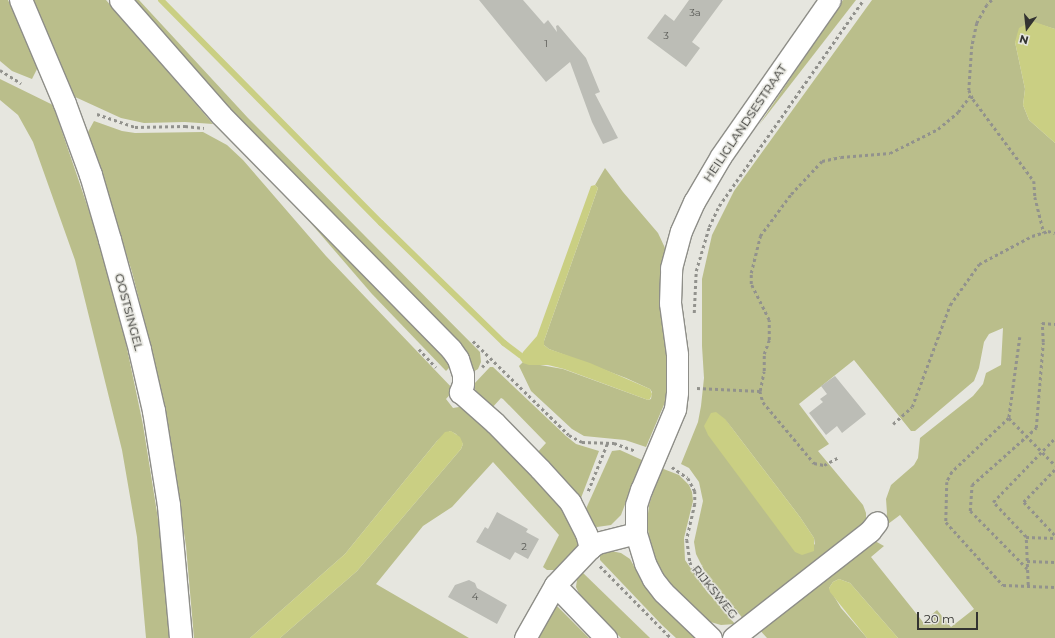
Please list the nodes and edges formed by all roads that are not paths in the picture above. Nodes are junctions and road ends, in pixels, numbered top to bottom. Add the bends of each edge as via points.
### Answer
1 (21, 0) edge
2 (120, 0) edge
3 (830, 0) edge
4 (877, 522) dead end
5 (636, 534) junction
6 (590, 548) junction
7 (555, 586) junction
8 (739, 634) edge
9 (181, 638) edge
10 (525, 638) edge
11 (606, 638) edge
12 (711, 638) edge

1 - 9 main road, OOSTSINGEL via 65,104 91,175 140,350 154,410 169,506
2 - 6 street via 222,115 451,349 463,374 460,392 470,399 570,502 578,514
3 - 5 street, HEILIGLANDSESTRAAT via 721,156 694,202 681,231 669,285 677,360 677,392 674,409 636,505
4 - 8 street, RIJKSWEG via 870,531
5 - 6 street via 597,543
5 - 12 street via 653,579
6 - 7 street
7 - 10 street
7 - 11 street

